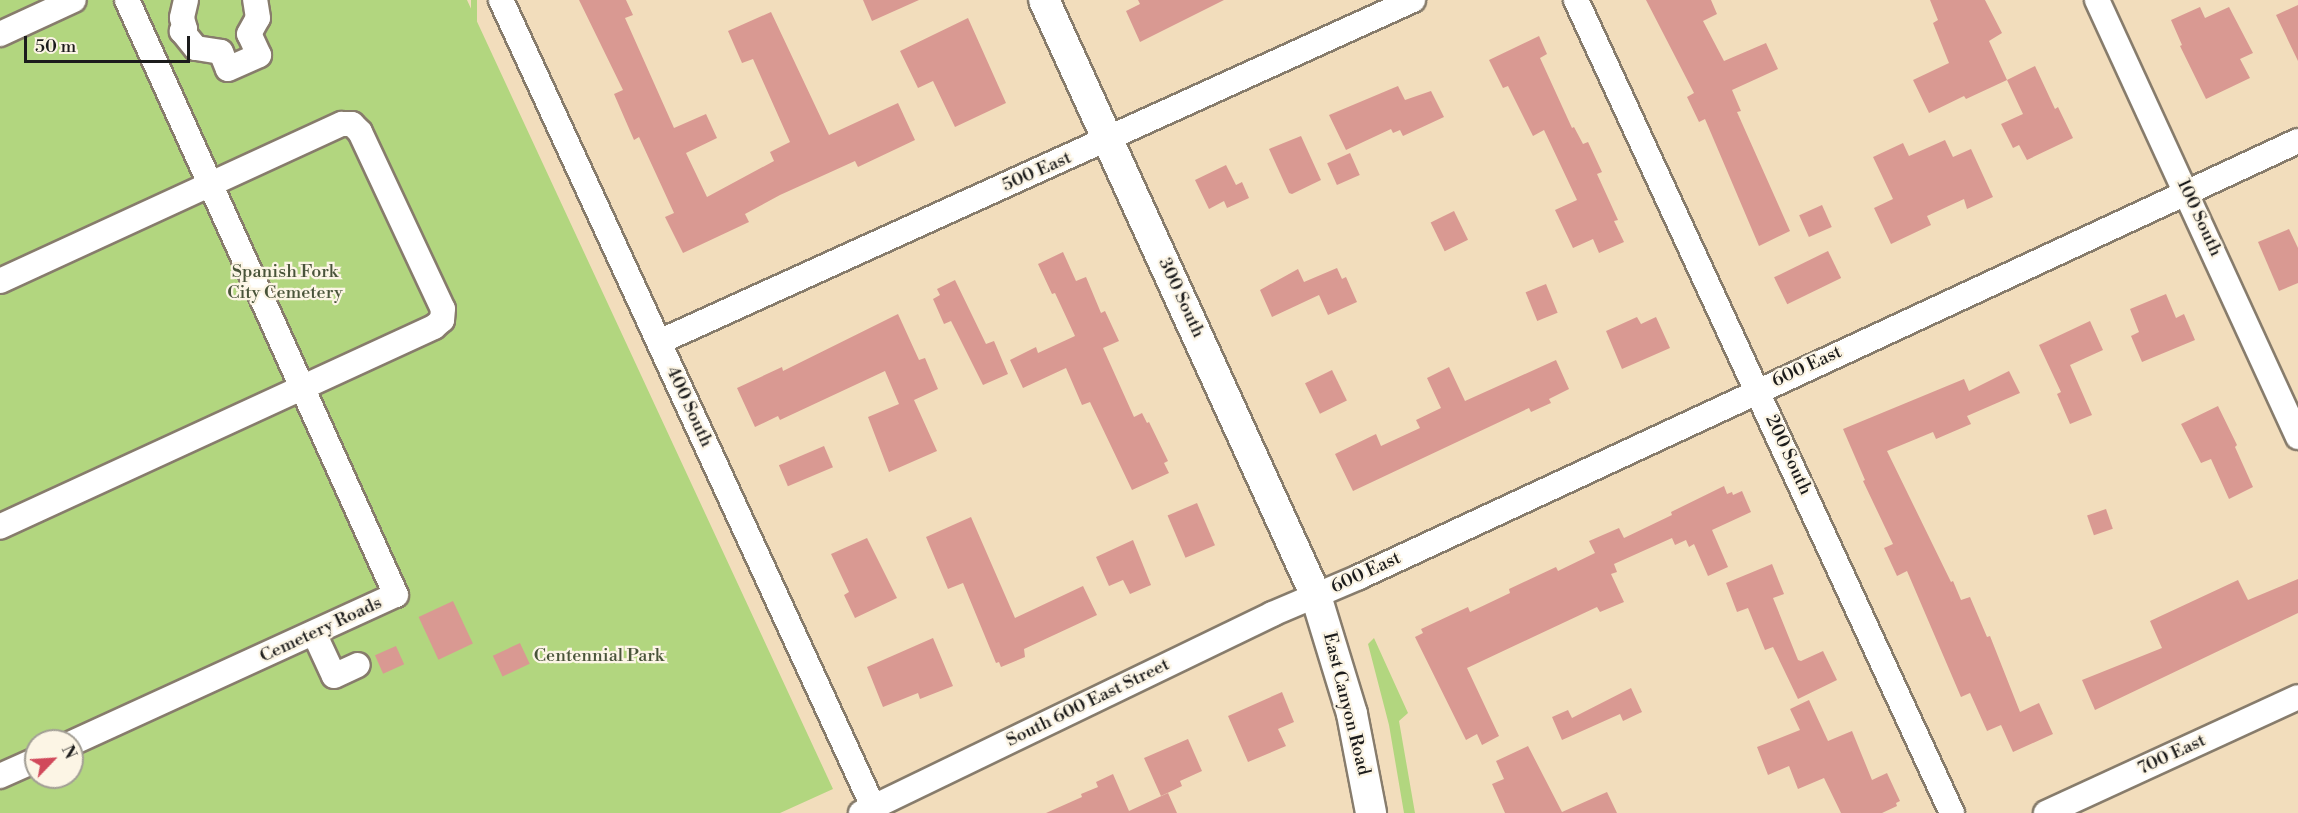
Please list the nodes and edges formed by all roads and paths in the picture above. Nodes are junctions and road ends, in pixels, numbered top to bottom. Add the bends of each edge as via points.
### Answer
1 (74, 0) edge
2 (127, 0) edge
3 (186, 0) edge
4 (255, 0) edge
5 (501, 0) edge
6 (1044, 0) edge
7 (1413, 0) edge
8 (1576, 0) edge
9 (2097, 0) edge
10 (0, 34) edge
11 (1108, 140) junction
12 (2298, 141) edge
13 (211, 185) junction
14 (2187, 192) junction
15 (0, 281) edge
16 (659, 342) junction
17 (303, 389) junction
18 (1758, 390) junction
19 (2298, 437) edge
20 (0, 526) edge
21 (1316, 596) junction
22 (314, 633) junction
23 (358, 665) dead end
24 (2298, 697) edge
25 (84, 738) edge
26 (24, 765) edge
27 (0, 776) edge
28 (871, 811) edge
29 (1371, 813) edge
30 (1952, 813) edge
31 (2046, 813) edge

1 - 10 street
2 - 13 street, Cemetery Roads
3 - 4 street via 182,31 196,48 221,52 228,69 259,55 249,34 258,18
5 - 16 street, 400 South
6 - 11 main road, 300 South
7 - 11 street, 500 East
8 - 18 street, 200 South
9 - 14 street, 100 South
11 - 16 street, 500 East
11 - 21 main road, 300 South
12 - 14 street, 600 East
13 - 15 street
13 - 17 street, Cemetery Roads
13 - 17 street via 342,124 352,124 360,132 443,309 442,320 434,327
14 - 18 street, 600 East
14 - 19 street, 100 South
16 - 28 street, 400 South
17 - 20 street
17 - 22 street, Cemetery Roads via 396,595
18 - 21 street, 600 East
18 - 30 street, 200 South
21 - 28 street, South 600 East Street
21 - 29 main road, East Canyon Road via 1352,714
22 - 23 street via 334,676
22 - 25 street, Cemetery Roads
24 - 31 street, 700 East
26 - 27 street

